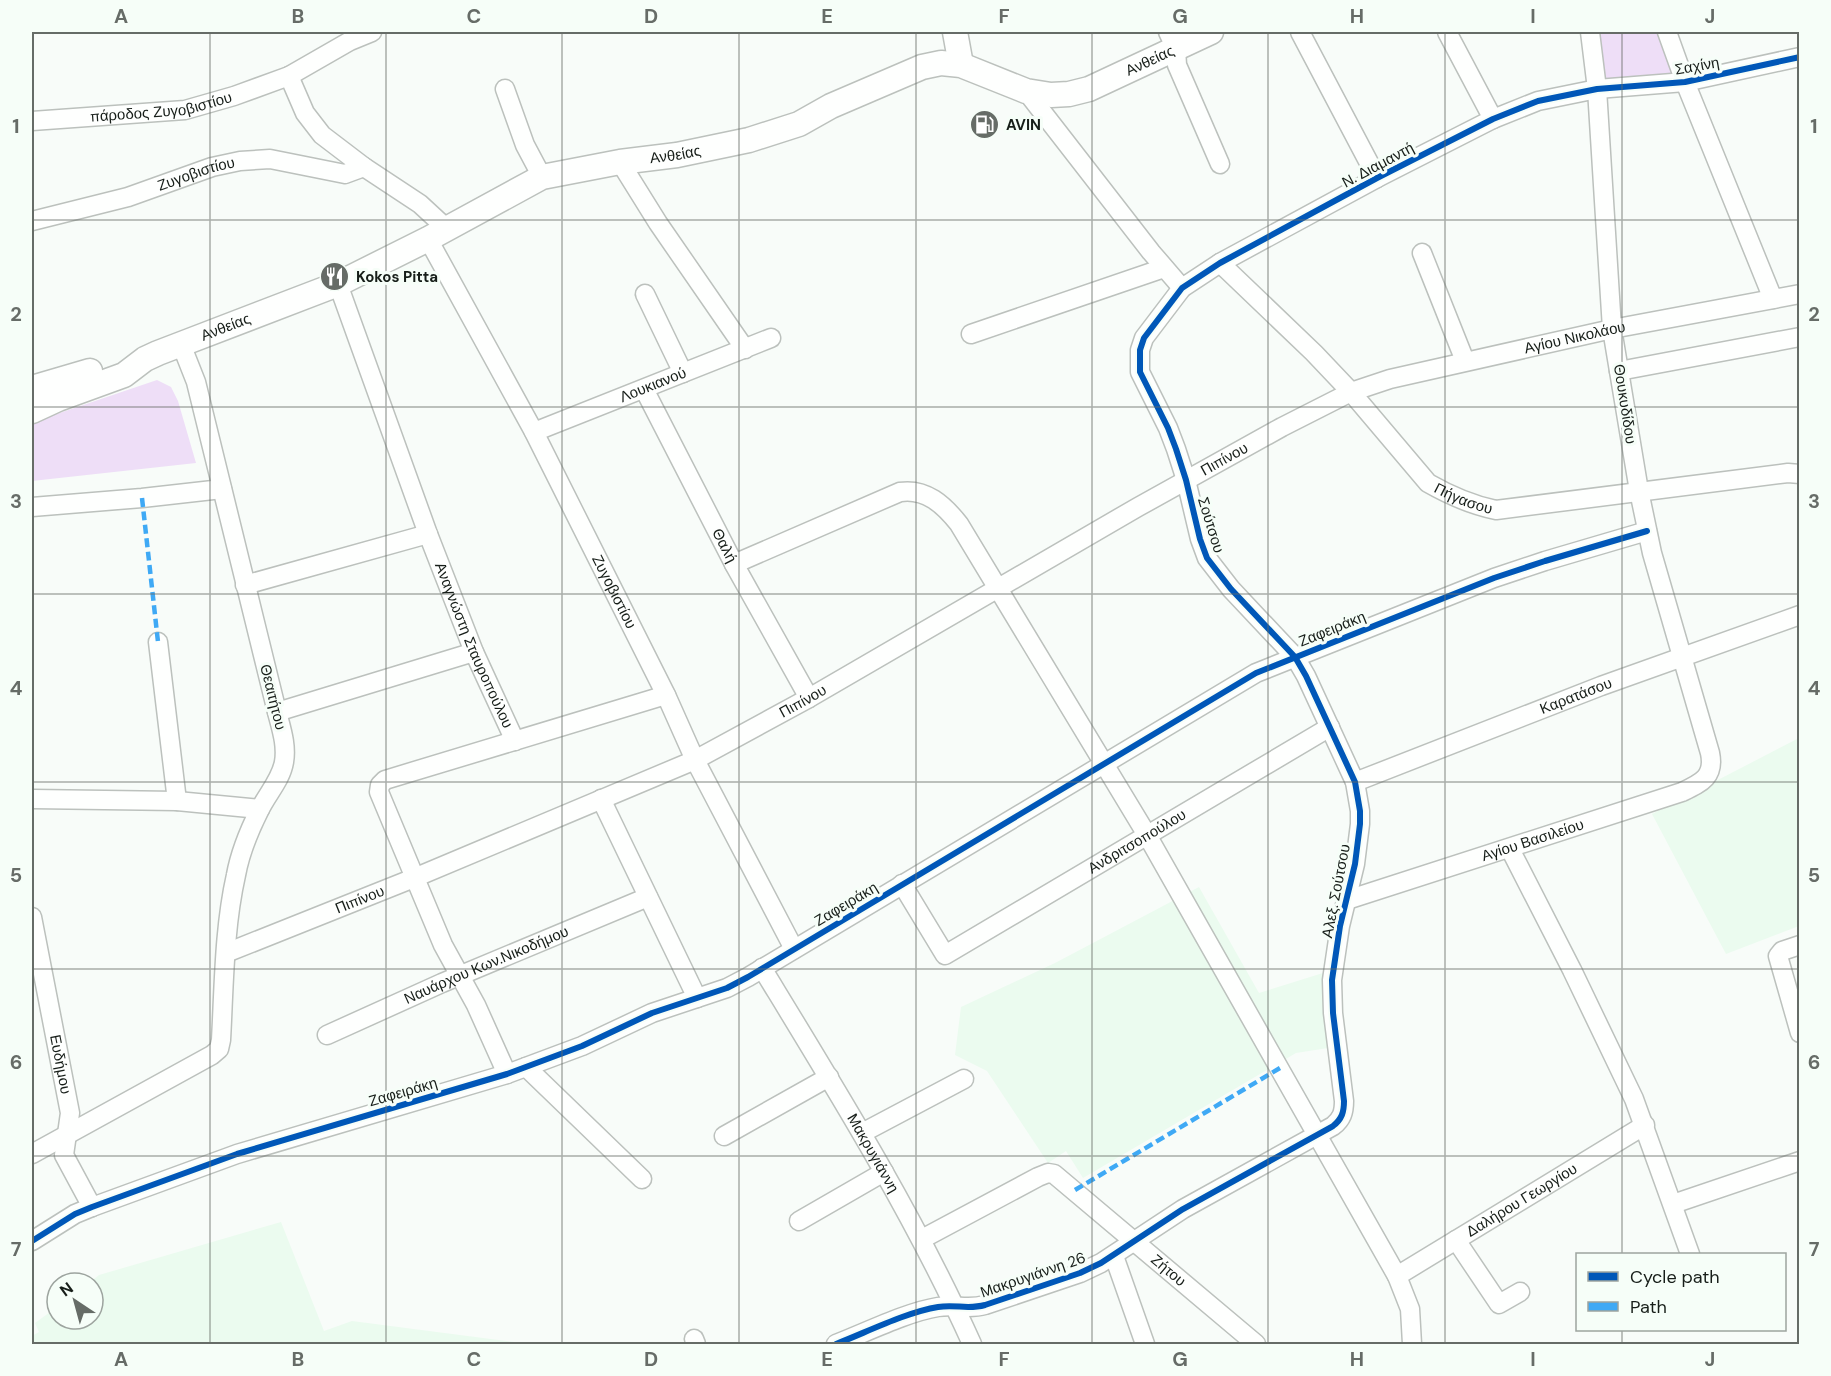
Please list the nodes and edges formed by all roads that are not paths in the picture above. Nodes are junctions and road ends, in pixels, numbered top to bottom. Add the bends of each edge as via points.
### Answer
1 (372, 32) edge
2 (955, 32) edge
3 (1211, 32) edge
4 (1300, 32) edge
5 (1447, 32) edge
6 (1590, 32) edge
7 (1667, 32) edge
8 (1172, 40) edge
9 (1800, 57) edge
10 (961, 65) junction
11 (289, 76) junction
12 (1685, 82) junction
13 (505, 89) dead end
14 (1597, 89) junction
15 (1026, 91) junction
16 (1492, 119) junction
17 (32, 121) edge
18 (620, 162) junction
19 (1220, 164) dead end
20 (364, 167) junction
21 (542, 177) junction
22 (1377, 178) junction
23 (32, 221) edge
24 (437, 233) junction
25 (1422, 253) dead end
26 (1220, 263) junction
27 (1164, 268) junction
28 (338, 284) junction
29 (1182, 288) junction
30 (645, 294) dead end
31 (1800, 294) edge
32 (1773, 299) junction
33 (1612, 329) junction
34 (971, 334) dead end
35 (1800, 337) edge
36 (771, 338) dead end
37 (181, 344) junction
38 (745, 349) junction
39 (145, 359) junction
40 (1465, 362) junction
41 (1619, 370) junction
42 (683, 373) junction
43 (32, 388) edge
44 (644, 389) junction
45 (1351, 392) junction
46 (32, 411) edge
47 (534, 432) junction
48 (1800, 474) edge
49 (1186, 480) junction
50 (222, 489) junction
51 (1639, 491) junction
52 (32, 507) edge
53 (1647, 531) junction
54 (428, 534) junction
55 (734, 564) junction
56 (245, 585) junction
57 (997, 588) junction
58 (1800, 615) edge
59 (158, 642) dead end
60 (474, 652) junction
61 (1295, 657) junction
62 (1682, 657) junction
63 (666, 695) junction
64 (808, 698) junction
65 (277, 712) junction
66 (1330, 727) junction
67 (515, 741) junction
68 (695, 760) junction
69 (1105, 763) junction
70 (1712, 768) joint
71 (1355, 782) junction
72 (32, 799) edge
73 (601, 799) junction
74 (177, 801) junction
75 (260, 809) junction
76 (1147, 835) junction
77 (1510, 849) junction
78 (414, 878) junction
79 (902, 884) junction
80 (648, 897) junction
81 (1347, 900) junction
82 (33, 928) edge
83 (1800, 945) edge
84 (794, 949) junction
85 (226, 953) junction
86 (762, 968) junction
87 (459, 976) junction
88 (697, 999) junction
89 (1800, 1033) edge
90 (327, 1035) dead end
91 (526, 1067) junction
92 (507, 1074) junction
93 (829, 1077) junction
94 (964, 1079) dead end
95 (1644, 1125) junction
96 (861, 1133) junction
97 (1317, 1134) junction
98 (68, 1136) junction
99 (724, 1136) dead end
100 (32, 1154) edge
101 (1800, 1161) edge
102 (884, 1172) junction
103 (642, 1179) dead end
104 (1673, 1204) junction
105 (92, 1207) junction
106 (799, 1221) dead end
107 (922, 1239) junction
108 (1456, 1240) junction
109 (32, 1241) edge
110 (1135, 1241) junction
111 (1690, 1253) edge
112 (1114, 1256) junction
113 (1397, 1276) junction
114 (1520, 1292) dead end
115 (953, 1305) junction
116 (836, 1344) edge
117 (972, 1344) edge
118 (1145, 1344) edge
119 (1256, 1344) edge
120 (1412, 1344) edge

1 - 11 street, πάροδος Ζυγοβιστίου
2 - 10 main road
3 - 8 main road, Ανθείας
4 - 22 street
5 - 16 street
6 - 14 street, Θουκυδίδου
7 - 12 street
8 - 15 main road, Ανθείας via 1089,89 1051,95
8 - 19 street via 1177,65
9 - 12 street, Σαχίνη
10 - 15 main road, Ανθείας
10 - 18 main road, Ανθείας via 922,66 799,124 749,140
11 - 17 street, πάροδος Ζυγοβιστίου via 185,110
11 - 20 street, Ζυγοβιστίου via 312,124
12 - 14 street, Σαχίνη
12 - 32 street
13 - 21 street via 525,145
14 - 16 street, Ν. Διαμαντή via 1538,101
14 - 33 street, Θουκυδίδου
15 - 27 street
16 - 22 street, Ν. Διαμαντή
18 - 21 main road, Ανθείας
18 - 38 street
20 - 23 street, Ζυγοβιστίου via 345,174 270,159 240,161 128,197
20 - 24 street, Ζυγοβιστίου via 420,204
21 - 24 main road, Ανθείας
22 - 26 street, Ν. Διαμαντή
24 - 28 main road, Ανθείας
24 - 47 street, Ζυγοβιστίου
25 - 40 street
26 - 29 street, Ν. Διαμαντή
26 - 45 street, Πήγασου
27 - 29 street
27 - 34 street
28 - 37 main road, Ανθείας
28 - 54 street, Αναγνώστη Σταυροπούλου
29 - 49 street, Σούτσου via 1147,333 1139,364
30 - 42 street
31 - 32 street, Αγίου Νικολάου
32 - 33 street, Αγίου Νικολάου
33 - 40 street, Αγίου Νικολάου
33 - 41 street, Θουκυδίδου
35 - 41 street
36 - 38 street, Λουκιανού
37 - 39 main road, Ανθείας
37 - 50 street, Θεαιτήτου via 196,382
38 - 42 street, Λουκιανού
39 - 43 main road, Ανθείας via 122,361
39 - 46 main road, Ανθείας via 124,375
40 - 45 street, Αγίου Νικολάου
41 - 51 street, Θουκυδίδου
42 - 44 street, Λουκιανού
44 - 47 street, Λουκιανού
44 - 55 street, Θαλή
45 - 49 street, Πιπίνου
45 - 51 street, Πήγασου via 1428,483 1481,507 1496,510
47 - 63 street, Ζυγοβιστίου
48 - 51 street, Πήγασου
49 - 57 street, Πιπίνου
49 - 61 street, Σούτσου via 1207,558
50 - 52 street
50 - 56 street, Θεαιτήτου
51 - 53 street, Θουκυδίδου
53 - 61 street, Ζαφειράκη via 1494,578
53 - 62 street, Θουκυδίδου
54 - 56 street
54 - 60 street, Αναγνώστη Σταυροπούλου
55 - 57 street via 891,495 915,491 929,496 950,513
55 - 64 street, Θαλή
56 - 65 street, Θεαιτήτου
57 - 64 street, Πιπίνου
57 - 69 street
58 - 62 street, Καρατάσου
59 - 74 street
60 - 65 street
60 - 67 street, Αναγνώστη Σταυροπούλου
61 - 66 street, Σούτσου
61 - 69 street, Ζαφειράκη via 1256,673
62 - 70 street, Θουκυδίδου
62 - 71 street, Καρατάσου
63 - 67 street
63 - 68 street, Ζυγοβιστίου
64 - 68 street, Πιπίνου
65 - 75 street, Θεαιτήτου via 284,764
66 - 71 street, Σούτσου
66 - 76 street, Ανδριτσοπούλου
67 - 78 street, Αναγνώστη Σταυροπούλου via 385,780 380,785 379,792
68 - 73 street, Πιπίνου
68 - 84 street, Ζυγοβιστίου
69 - 76 street
69 - 79 street, Ζαφειράκη
70 - 77 street, Αγίου Βασιλείου via 1702,781 1682,792
71 - 81 street, Αλεξ. Σούτσου via 1360,824
72 - 74 street
73 - 78 street, Πιπίνου
73 - 80 street
74 - 75 street
75 - 85 street, Θεαιτήτου via 236,875
76 - 79 street, Ανδριτσοπούλου via 945,955
76 - 97 street
77 - 81 street, Αγίου Βασιλείου
77 - 95 street
78 - 85 street, Πιπίνου
78 - 87 street, Αναγνώστη Σταυροπούλου
79 - 84 street, Ζαφειράκη
80 - 87 street, Ναυάρχου Κων.Νικοδήμου
80 - 88 street
81 - 97 street, Αλεξ. Σούτσου via 1335,956 1332,998 1344,1108 1338,1122
82 - 98 street, Ευδήμου via 70,1113
83 - 89 street via 1778,956
84 - 86 street, Ζαφειράκη
85 - 98 street, Θεαιτήτου via 219,1049
86 - 88 street, Ζαφειράκη
86 - 93 street, Μακρυγιάννη
87 - 90 street, Ναυάρχου Κων.Νικοδήμου
87 - 92 street, Αναγνώστη Σταυροπούλου
88 - 91 street, Ζαφειράκη via 652,1013
91 - 92 street, Ζαφειράκη
91 - 103 street
92 - 105 street, Ζαφειράκη via 237,1154
93 - 96 street, Μακρυγιάννη
93 - 99 street
94 - 96 street
95 - 104 street
95 - 108 street, Δαλήρου Γεωργίου
96 - 102 street, Μακρυγιάννη
97 - 110 street, Μακρυγιάννη 26 via 1183,1209
97 - 113 street
98 - 100 street
98 - 105 street, Ευδήμου via 64,1155
101 - 104 street
102 - 106 street
102 - 107 street, Μακρυγιάννη
104 - 111 street
105 - 109 street, Ζαφειράκη
107 - 110 street, Ζήτου via 1048,1173
107 - 115 street, Μακρυγιάννη
108 - 113 street, Δαλήρου Γεωργίου
108 - 114 street via 1499,1304
110 - 112 street, Μακρυγιάννη 26
110 - 119 street, Ζήτου
112 - 115 street, Μακρυγιάννη 26 via 1080,1273 972,1309
112 - 118 street
113 - 120 street via 1410,1309
115 - 116 street, Μακρυγιάννη 26 via 916,1313
115 - 117 street, Μακρυγιάννη

